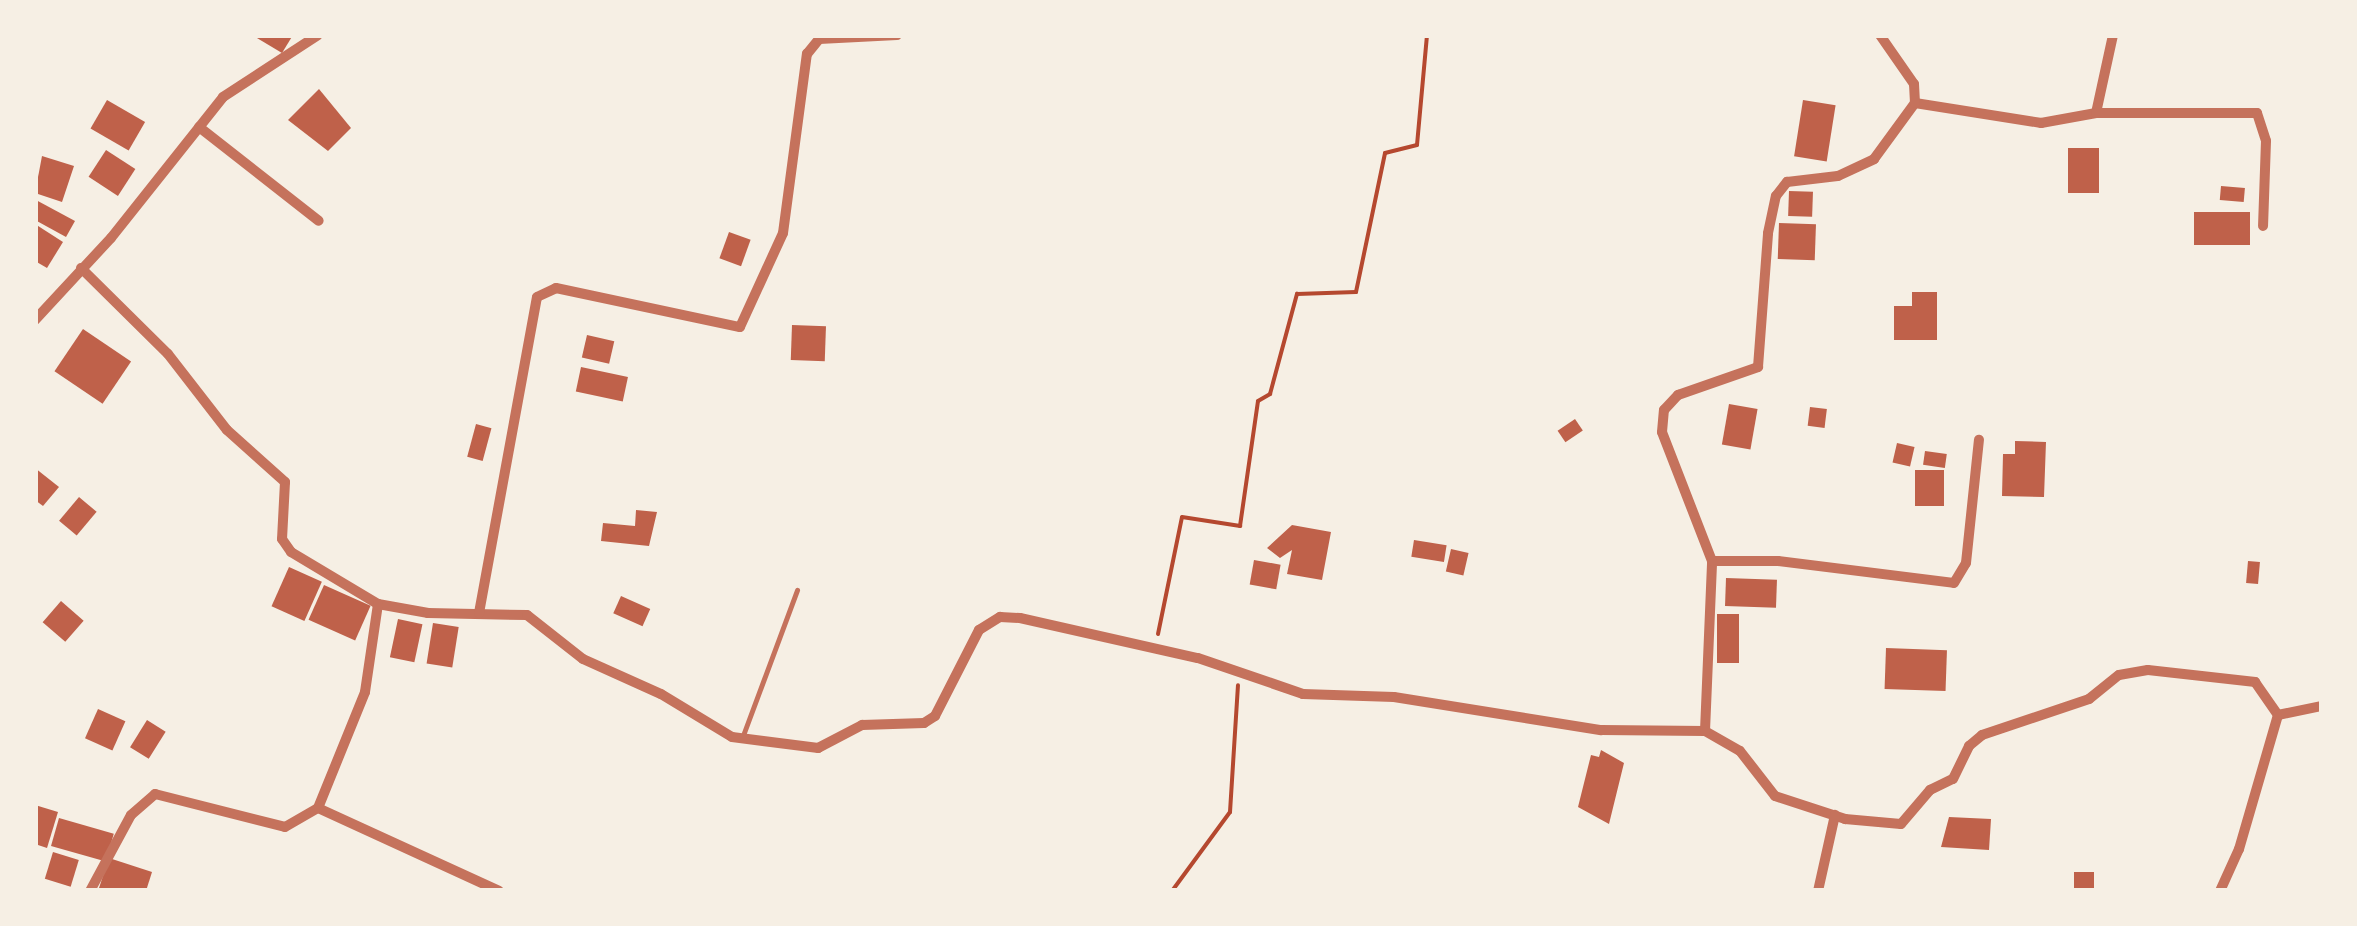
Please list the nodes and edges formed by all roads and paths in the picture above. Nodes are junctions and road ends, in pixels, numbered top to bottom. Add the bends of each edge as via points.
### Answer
1 (318, 35) edge
2 (897, 35) edge
3 (1428, 35) edge
4 (1880, 35) edge
5 (2113, 35) edge
6 (1915, 104) junction
7 (2096, 113) junction
8 (200, 127) junction
9 (320, 221) dead end
10 (2263, 226) dead end
11 (81, 268) junction
12 (35, 320) edge
13 (1979, 440) dead end
14 (1712, 561) junction
15 (797, 590) dead end
16 (378, 604) junction
17 (478, 612) junction
18 (1156, 648) junction
19 (1236, 677) junction
20 (2319, 711) edge
21 (2278, 715) junction
22 (1706, 731) junction
23 (742, 739) junction
24 (318, 808) junction
25 (1834, 815) junction
26 (90, 891) edge
27 (499, 891) edge
28 (1172, 891) edge
29 (1818, 891) edge
30 (2220, 891) edge

1 - 8 street via 237,86
2 - 17 street via 819,39 807,54 783,233 740,327 556,288 537,297
3 - 18 path via 1416,145 1385,153 1356,292 1297,294 1278,345 1270,394 1258,401 1240,526 1182,517
4 - 6 street via 1914,84
5 - 7 street
6 - 7 street via 2041,123
6 - 14 street via 1874,159 1838,176 1787,182 1776,196 1768,233 1758,367 1678,395 1664,410 1662,432
7 - 10 street via 2257,112 2266,142
8 - 9 street
8 - 11 street
11 - 12 street
11 - 16 street via 168,354 227,430 285,482 285,548
13 - 14 street via 1966,563 1954,583 1778,561
14 - 22 street
15 - 23 lane
16 - 17 street
16 - 24 street via 365,692
17 - 23 street via 527,614 583,659
18 - 19 street via 1216,664
18 - 23 street via 1000,617 979,630 935,716 924,723 862,725 818,748
19 - 22 street via 1303,694 1394,697 1564,726
19 - 28 path via 1230,812
20 - 21 street
21 - 25 street via 2255,682 2125,672 2089,699 1982,735 1953,779 1930,790 1908,822
21 - 30 street
22 - 25 street via 1740,751 1775,796
24 - 26 street via 285,827 155,794 131,815
24 - 27 street
25 - 29 street

